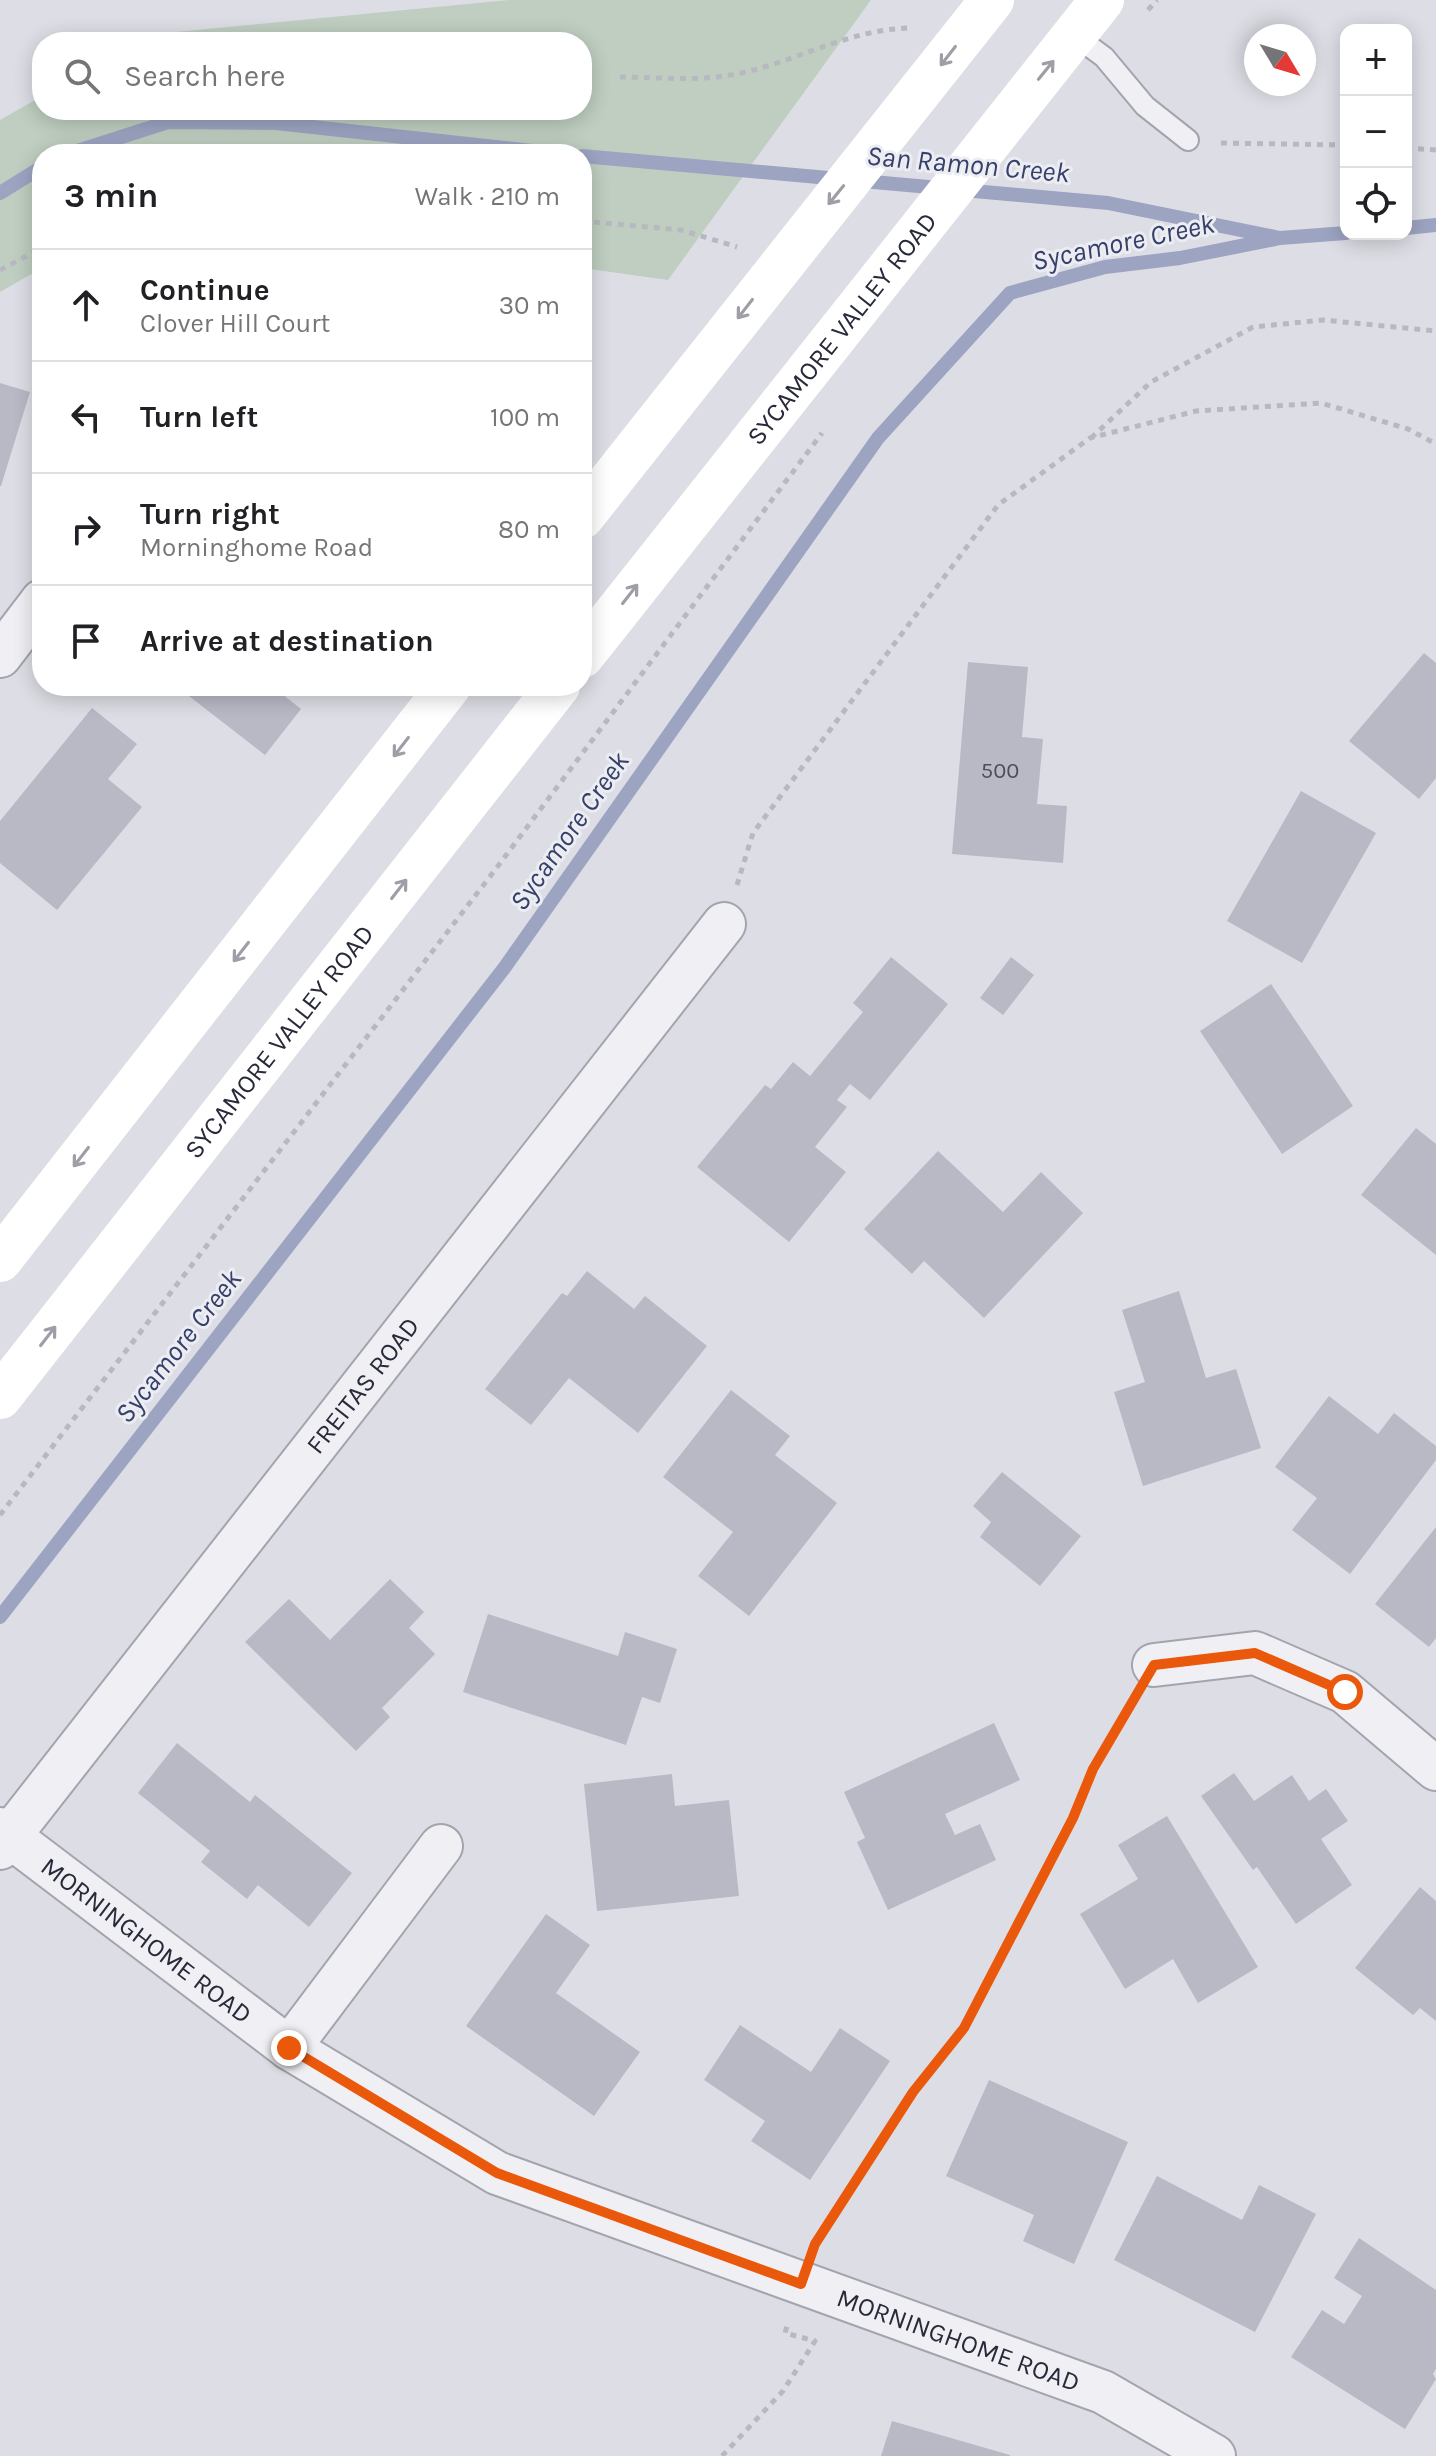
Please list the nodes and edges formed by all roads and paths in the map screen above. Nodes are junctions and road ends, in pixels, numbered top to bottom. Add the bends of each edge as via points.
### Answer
1 (1102, 0) edge
2 (981, 14) edge
3 (1074, 35) junction
4 (620, 77) dead end
5 (1188, 140) joint
6 (1340, 145) edge
7 (1412, 148) edge
8 (1436, 150) edge
9 (592, 222) edge
10 (32, 253) edge
11 (786, 257) junction
12 (0, 270) edge
13 (1436, 331) edge
14 (824, 429) dead end
15 (1090, 438) junction
16 (1436, 444) edge
17 (592, 504) edge
18 (32, 614) edge
19 (592, 643) edge
20 (0, 656) edge
21 (441, 696) edge
22 (550, 696) edge
23 (724, 924) joint
24 (0, 1260) edge
25 (0, 1397) edge
26 (0, 1515) edge
27 (1154, 1665) joint
28 (1436, 1769) edge
29 (3, 1838) edge
30 (441, 1846) dead end
31 (289, 2048) junction
32 (801, 2284) junction
33 (722, 2456) edge
34 (1214, 2456) edge

1 - 3 main road, SYCAMORE VALLEY ROAD
2 - 4 path via 853,35 789,60 723,76
2 -> 11 main road
3 - 5 lane via 1104,57 1145,106
19 -> 3 main road, SYCAMORE VALLEY ROAD
5 - 6 path
7 - 8 path
9 - 11 path via 681,230
10 - 12 path
11 -> 17 main road
13 - 15 path via 1323,320 1253,327 1151,382
14 - 26 path via 498,866
15 - 16 path via 1196,411 1321,403 1408,429
15 - 23 path via 998,505 988,518 753,833
18 - 20 street
21 -> 24 main road
25 -> 22 main road, SYCAMORE VALLEY ROAD
23 - 29 street, FREITAS ROAD
27 - 28 street via 1255,1653 1345,1692
27 - 32 path via 1093,1769 964,2028 913,2092 815,2244
29 - 31 street, MORNINGHOME ROAD
30 - 31 street
31 - 32 street, MORNINGHOME ROAD via 497,2173
32 - 33 path via 785,2333 815,2341 783,2391
32 - 34 street, MORNINGHOME ROAD via 1103,2392

